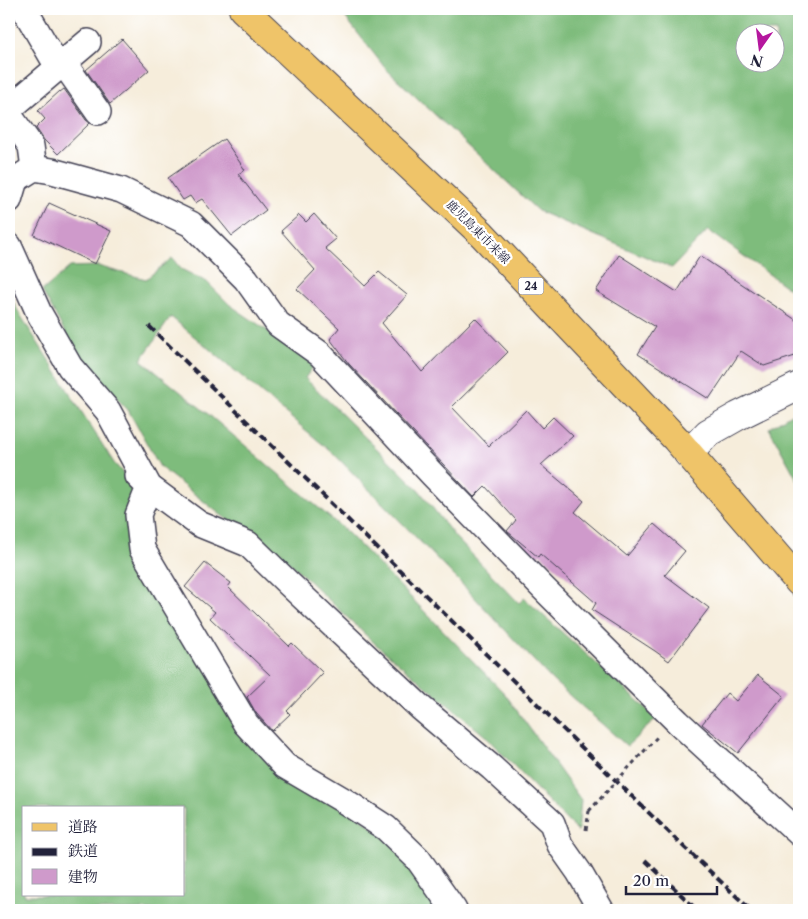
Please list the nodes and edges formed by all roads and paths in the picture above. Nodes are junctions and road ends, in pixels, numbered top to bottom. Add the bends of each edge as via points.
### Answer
1 (243, 9) edge
2 (26, 12) dead end
3 (88, 42) dead end
4 (60, 65) junction
5 (9, 109) edge
6 (98, 112) dead end
7 (9, 115) edge
8 (34, 168) junction
9 (9, 200) edge
10 (9, 246) edge
11 (9, 270) edge
12 (799, 386) edge
13 (688, 454) junction
14 (149, 487) junction
15 (799, 582) edge
16 (658, 736) dead end
17 (589, 811) dead end
18 (799, 833) edge
19 (454, 910) edge
20 (601, 910) edge

1 - 13 main road, 鹿児島東市来線 / 24 via 482,234
2 - 4 street
3 - 4 street
4 - 5 street
4 - 6 street
7 - 8 street via 31,146
8 - 9 street via 14,180
8 - 18 street via 121,190 191,224 246,279 278,324 320,354 433,475 678,722
10 - 14 street via 39,314 70,368 108,411
11 - 14 street via 31,319 111,447
12 - 13 street via 708,433
13 - 15 main road, 鹿児島東市来線 / 24
14 - 19 street via 138,515 142,549 246,724 285,766 386,828 418,859
14 - 20 street via 200,524 248,544 421,708 552,823 560,844
16 - 17 path, bridge

